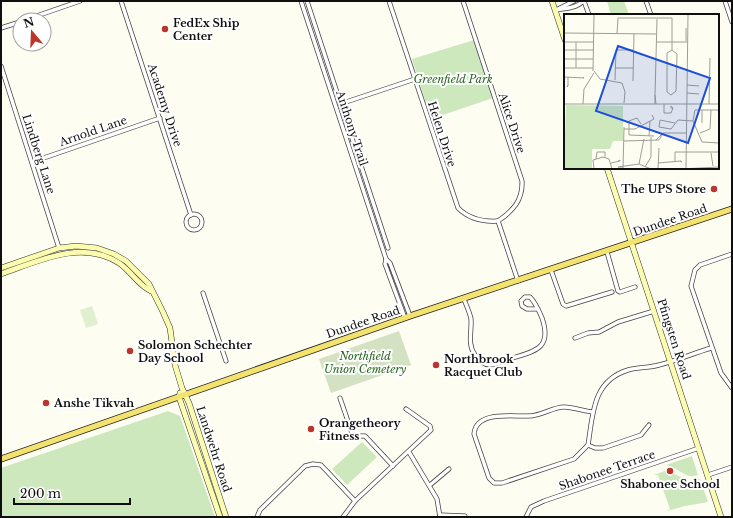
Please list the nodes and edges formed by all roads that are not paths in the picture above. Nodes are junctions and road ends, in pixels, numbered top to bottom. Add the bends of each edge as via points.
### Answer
1 (80, 1) edge
2 (121, 1) edge
3 (301, 1) edge
4 (307, 1) edge
5 (389, 1) edge
6 (463, 1) edge
7 (552, 1) edge
8 (574, 1) edge
9 (583, 1) edge
10 (646, 1) edge
11 (725, 1) edge
12 (555, 10) junction
13 (48, 12) edge
14 (589, 14) edge
15 (651, 14) edge
16 (732, 22) edge
17 (12, 25) edge
18 (1, 28) edge
19 (564, 37) edge
20 (1, 66) edge
21 (415, 79) junction
22 (340, 104) junction
23 (335, 105) junction
24 (160, 118) junction
25 (32, 162) junction
26 (607, 169) edge
27 (732, 209) edge
28 (377, 214) junction
29 (191, 215) junction
30 (370, 216) junction
31 (498, 221) junction
32 (632, 244) junction
33 (59, 248) junction
34 (388, 248) dead end
35 (607, 252) junction
36 (732, 254) edge
37 (1, 268) edge
38 (551, 270) junction
39 (1, 274) edge
40 (518, 281) junction
41 (635, 287) dead end
42 (151, 291) junction
43 (203, 292) dead end
44 (612, 292) dead end
45 (464, 299) junction
46 (538, 309) junction
47 (654, 311) junction
48 (407, 317) junction
49 (575, 338) dead end
50 (711, 348) junction
51 (226, 361) dead end
52 (670, 361) junction
53 (182, 388) junction
54 (732, 388) edge
55 (186, 394) junction
56 (179, 397) junction
57 (340, 398) dead end
58 (406, 409) dead end
59 (592, 412) junction
60 (649, 425) dead end
61 (588, 445) junction
62 (699, 448) junction
63 (409, 452) junction
64 (1, 459) edge
65 (393, 466) junction
66 (732, 467) edge
67 (449, 469) dead end
68 (708, 475) junction
69 (430, 486) junction
70 (355, 501) junction
71 (440, 516) edge
72 (465, 516) edge
73 (220, 517) edge
74 (226, 517) edge
75 (257, 517) edge
76 (343, 517) edge
77 (526, 517) edge
78 (722, 517) edge

1 - 13 street
2 - 24 street, Academy Drive
3 - 23 street, Anthony Trail
4 - 22 street, Anthony Trail
5 - 21 street, Helen Drive
6 - 31 street, Alice Drive via 522,180 522,192 518,203 509,214
7 - 12 main road
8 - 12 street
9 - 12 street via 581,4
9 - 14 street
10 - 15 street
11 - 16 street
12 - 19 main road
17 - 18 street
20 - 25 street, Lindberg Lane
21 - 22 street
21 - 31 street, Helen Drive via 458,208 464,214 485,222
22 - 23 street
22 - 28 street, Anthony Trail
23 - 30 street, Anthony Trail
24 - 25 street, Arnold Lane
24 - 29 street, Academy Drive
25 - 33 street, Lindberg Lane
26 - 32 main road, Pfingsten Road
27 - 32 main road, Dundee Road
28 - 30 street
28 - 34 street, Anthony Trail
29 - 29 street, Academy Drive via 186,223 188,228 196,230 201,225 201,220 197,215
30 - 48 street, Anthony Trail
31 - 40 street
32 - 35 main road, Dundee Road
32 - 47 main road, Pfingsten Road
33 - 37 main road, Landwehr Road
33 - 42 main road, Landwehr Road via 87,247 114,254 138,272
35 - 38 main road, Dundee Road
35 - 41 street via 618,291
36 - 50 street via 700,265 691,278 691,286
38 - 40 main road, Dundee Road
38 - 44 street via 566,306
39 - 42 main road, Landwehr Road via 63,253 90,252 117,262 130,271 144,288
40 - 45 main road, Dundee Road
42 - 53 main road, Landwehr Road via 170,328 175,365
43 - 51 street
45 - 46 street via 471,320 469,334 474,353 480,360 497,365 533,352 542,346 546,338
45 - 48 main road, Dundee Road
46 - 46 street via 530,297 525,296 522,306 527,309
47 - 49 street
47 - 52 main road, Pfingsten Road
48 - 55 main road, Dundee Road
50 - 52 street
50 - 54 street via 721,373
52 - 59 street via 657,366 635,368 617,375 601,389
52 - 62 main road, Pfingsten Road
53 - 55 main road, Landwehr Road
53 - 56 main road
55 - 56 main road, Dundee Road
55 - 74 main road, Landwehr Road
56 - 64 main road, Dundee Road
56 - 73 main road, Landwehr Road
57 - 65 street via 353,436 365,436
58 - 63 street via 430,426 430,430
59 - 61 street
59 - 61 street via 564,407 530,416 501,415 478,423 474,428 489,478 494,483 502,483 574,458
60 - 61 street via 641,435 603,448
62 - 68 main road, Pfingsten Road
62 - 77 street, Shabonee Terrace via 544,501 532,507
63 - 65 street
63 - 69 street
65 - 70 street
66 - 68 street
67 - 69 street
68 - 78 main road, Pfingsten Road
69 - 71 street via 437,499
70 - 75 street via 321,465 313,464 305,466 260,510
70 - 76 street
71 - 72 street

